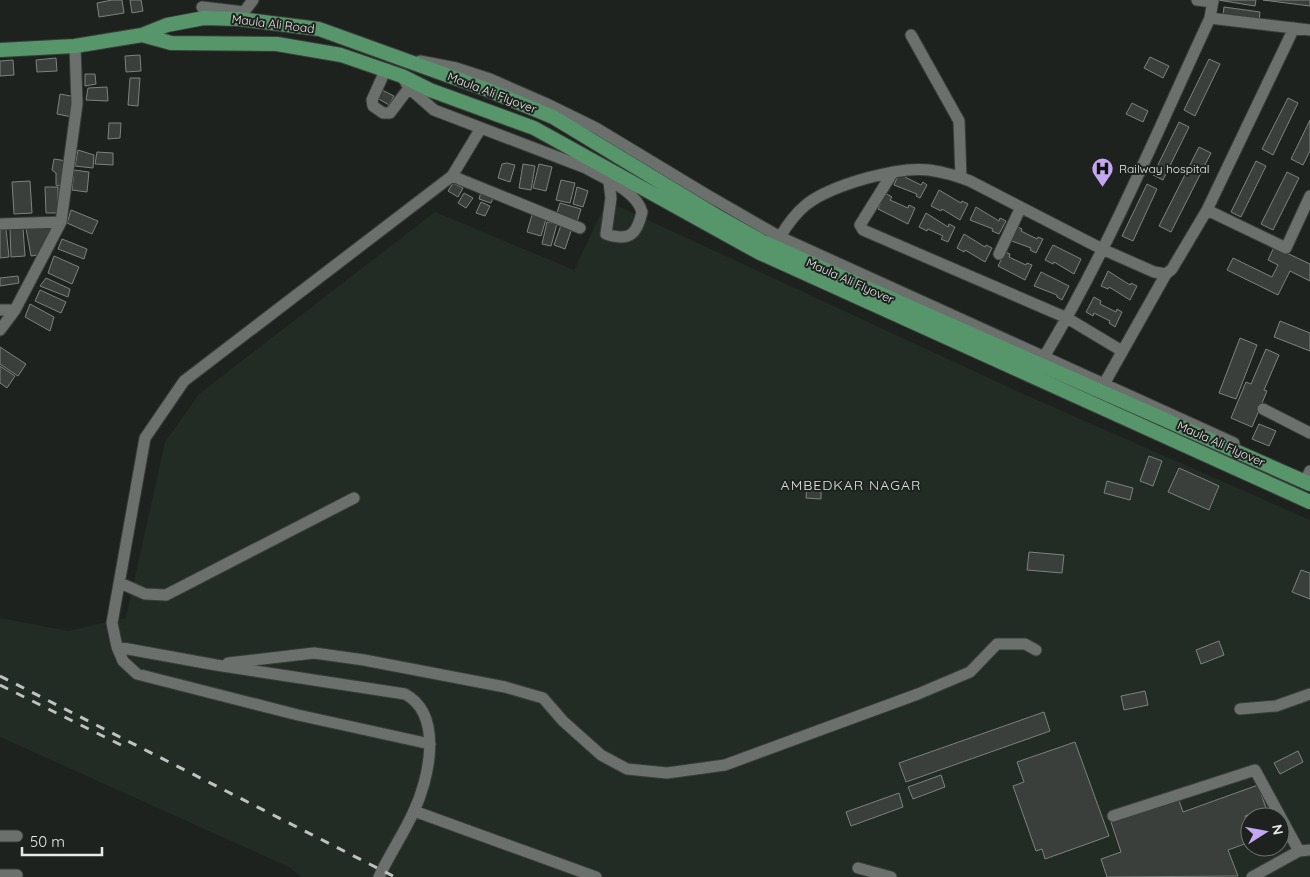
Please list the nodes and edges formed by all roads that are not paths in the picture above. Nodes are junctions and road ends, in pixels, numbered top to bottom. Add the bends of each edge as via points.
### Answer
1 (253, 0) edge
2 (1196, 0) edge
3 (1213, 1) edge
4 (204, 3) edge
5 (242, 15) junction
6 (1210, 18) junction
7 (195, 19) junction
8 (279, 23) junction
9 (1294, 28) junction
10 (1310, 30) edge
11 (142, 35) junction
12 (911, 36) dead end
13 (277, 44) junction
14 (75, 46) junction
15 (370, 47) junction
16 (0, 50) edge
17 (401, 59) junction
18 (365, 64) junction
19 (385, 71) junction
20 (406, 82) junction
21 (481, 128) junction
22 (893, 172) junction
23 (452, 176) junction
24 (961, 178) junction
25 (609, 182) junction
26 (1310, 196) edge
27 (1020, 209) junction
28 (1207, 210) junction
29 (61, 222) junction
30 (0, 224) edge
31 (580, 228) dead end
32 (780, 237) junction
33 (1102, 249) junction
34 (999, 254) dead end
35 (1166, 274) junction
36 (0, 310) edge
37 (15, 310) junction
38 (1067, 318) junction
39 (0, 330) edge
40 (1122, 351) junction
41 (1044, 357) junction
42 (1104, 384) junction
43 (1263, 409) dead end
44 (1310, 434) edge
45 (1309, 478) edge
46 (354, 498) dead end
47 (1310, 502) edge
48 (120, 583) junction
49 (117, 647) junction
50 (1036, 650) dead end
51 (216, 665) junction
52 (1310, 694) edge
53 (1240, 709) dead end
54 (430, 744) junction
55 (414, 811) junction
56 (1113, 816) dead end
57 (0, 836) edge
58 (17, 836) dead end
59 (1304, 851) edge
60 (858, 868) dead end
61 (0, 875) edge
62 (17, 875) dead end
63 (380, 877) edge
64 (596, 877) edge
65 (891, 877) edge
66 (1252, 877) edge

1 - 5 street
2 - 3 street
3 - 6 street
4 - 5 street
4 - 7 street
5 - 7 main road, Maula Ali Road
5 - 8 main road, Maula Ali Road
6 - 9 street
6 - 33 street
7 - 11 main road, Maula Ali Road
8 - 13 main road
8 - 15 main road, Maula Ali Road via 319,29
9 - 10 street
9 - 28 street
11 - 13 main road, Maula Ali Road via 171,42
11 - 14 main road, Maula Ali Road
12 - 24 street via 959,120
13 - 18 main road, Maula Ali Road via 341,55
14 - 16 main road, Maula Ali Road
14 - 29 street via 78,104
15 - 17 main road, Maula Ali Road
15 - 18 main road
17 - 32 street via 442,65 482,76 546,104 596,128
17 - 45 main road, Maula Ali Flyover via 553,117 763,242
18 - 19 main road, Maula Ali Road
19 - 20 main road, Maula Ali Road
19 - 20 street via 372,100 373,106 383,113 390,113
20 - 21 street via 434,110
20 - 47 main road, Maula Ali Flyover via 534,128 758,252
21 - 23 street
21 - 25 street via 586,168
22 - 24 street via 928,170
22 - 32 street via 850,184 809,203
22 - 38 street via 860,225 863,230
23 - 31 street
23 - 48 street via 184,381 145,438
24 - 27 street
25 - 25 street via 635,197 642,212 636,230 620,239 606,234 611,198
26 - 28 street via 1286,248
27 - 33 street
27 - 34 street
28 - 35 street
29 - 30 street
29 - 37 street
32 - 41 street
33 - 35 street via 1154,272
33 - 38 street
35 - 40 street
36 - 37 street
37 - 39 street
38 - 40 street
38 - 41 street
40 - 42 street
41 - 42 street
42 - 45 street
43 - 44 street
46 - 48 street via 166,595 145,594
48 - 49 street via 112,624
49 - 51 street
49 - 54 street via 123,661 137,674
50 - 51 street via 1025,644 997,644 970,672 918,694 725,765 667,773 627,769 601,755 543,698 505,687 314,653
51 - 54 street via 405,694 423,712 428,722
52 - 53 street via 1276,706
54 - 55 street
55 - 63 street
55 - 64 street
56 - 59 street via 1255,770
57 - 58 street
59 - 66 street
60 - 65 street
61 - 62 street

